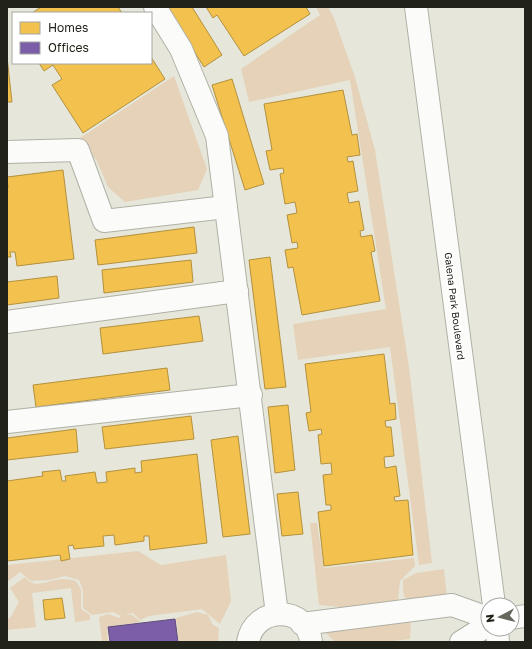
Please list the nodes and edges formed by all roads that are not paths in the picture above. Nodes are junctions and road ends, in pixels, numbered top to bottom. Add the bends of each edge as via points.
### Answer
1 (155, 7) edge
2 (416, 7) edge
3 (7, 152) edge
4 (226, 208) junction
5 (238, 291) junction
6 (7, 322) edge
7 (251, 395) junction
8 (7, 422) edge
9 (493, 597) edge
10 (277, 614) junction
11 (480, 615) edge
12 (480, 630) edge
13 (306, 633) edge
14 (248, 642) edge
15 (461, 642) edge

1 - 4 street via 182,48 217,136
2 - 9 street, Galena Park Boulevard
3 - 4 street via 78,150 104,220
4 - 5 street
5 - 6 street
5 - 7 street
7 - 8 street
7 - 10 street
10 - 13 street via 291,616
10 - 14 street via 261,619 254,626
11 - 13 street via 452,605
12 - 15 street

